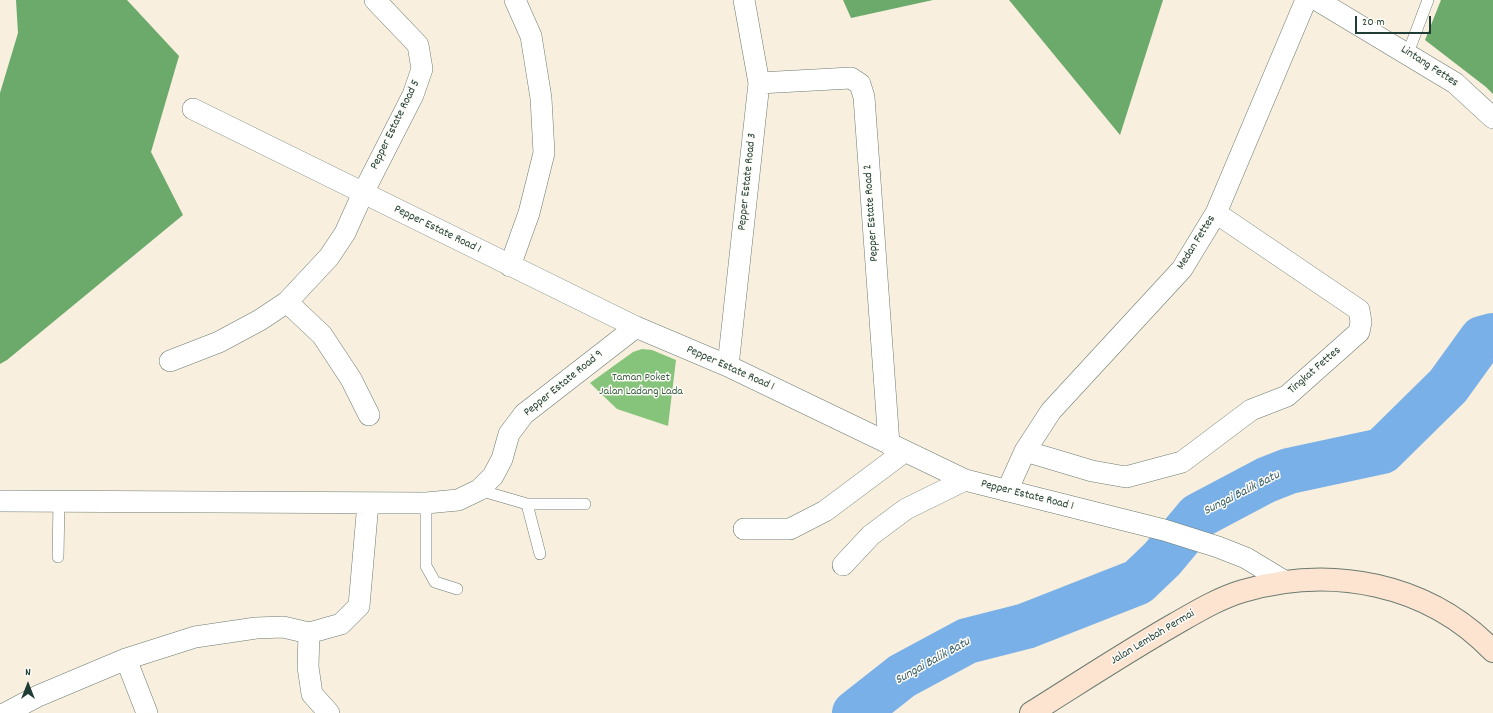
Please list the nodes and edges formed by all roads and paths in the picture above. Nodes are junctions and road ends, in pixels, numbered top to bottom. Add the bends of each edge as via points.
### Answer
1 (375, 0) edge
2 (515, 0) edge
3 (744, 0) edge
4 (1306, 0) edge
5 (1317, 0) edge
6 (1428, 0) edge
7 (1408, 53) junction
8 (759, 83) junction
9 (193, 109) dead end
10 (1493, 118) edge
11 (363, 193) junction
12 (1216, 213) junction
13 (510, 266) junction
14 (287, 302) junction
15 (636, 327) junction
16 (170, 361) dead end
17 (728, 366) junction
18 (369, 414) dead end
19 (897, 448) junction
20 (1025, 452) junction
21 (965, 480) junction
22 (479, 490) junction
23 (1007, 491) junction
24 (0, 501) edge
25 (58, 502) junction
26 (368, 503) junction
27 (426, 503) junction
28 (527, 504) junction
29 (585, 504) dead end
30 (744, 529) dead end
31 (540, 554) dead end
32 (58, 557) dead end
33 (843, 565) dead end
34 (1284, 581) junction
35 (457, 589) dead end
36 (309, 632) junction
37 (1493, 651) edge
38 (126, 659) junction
39 (6, 713) edge
40 (147, 713) edge
41 (329, 713) edge
42 (1031, 713) edge

1 - 11 street, Pepper Estate Road 5 via 418,45 422,69 413,95
2 - 13 street via 531,36 541,98 544,153 529,213
3 - 8 street, Pepper Estate Road 3
4 - 12 street, Medan Fettes
5 - 7 street, Lintang Fettes
6 - 7 lane
7 - 10 street, Lintang Fettes via 1455,83
8 - 17 street, Pepper Estate Road 3
8 - 19 street, Pepper Estate Road 2 via 851,78 860,84 864,97
9 - 11 street, Pepper Estate Road 1
11 - 13 street, Pepper Estate Road 1
11 - 14 street, Pepper Estate Road 5 via 345,233 329,257
12 - 20 street, Medan Fettes via 1182,269 1051,411
12 - 20 street, Tingkat Fettes via 1359,310 1359,332 1287,396 1251,410 1182,462 1126,477 1092,471
13 - 15 street, Pepper Estate Road 1
14 - 16 street, Pepper Estate Road 5 via 219,342
14 - 18 street via 322,335 351,379
15 - 17 street, Pepper Estate Road 1
15 - 22 street, Pepper Estate Road 9 via 524,414 509,434 502,459 493,476
17 - 19 street, Pepper Estate Road 1
19 - 21 street, Pepper Estate Road 1
19 - 30 street via 825,511 790,529
20 - 23 street, Medan Fettes
21 - 23 street, Pepper Estate Road 1
21 - 33 street via 906,510 871,535
22 - 27 street, Pepper Estate Road 9 via 458,500
22 - 28 lane
23 - 34 street, Pepper Estate Road 1 via 1164,530 1218,547 1246,558
24 - 25 street, Pepper Estate Road 9
25 - 26 street, Pepper Estate Road 9
25 - 32 lane
26 - 27 street, Pepper Estate Road 9
26 - 36 street via 359,606 341,624
27 - 35 lane via 426,566 435,582
28 - 29 lane
28 - 31 lane
34 - 37 main road, Jalan Lembah Permai via 1303,579 1352,582 1398,590 1430,603 1470,629
34 - 42 main road, Jalan Lembah Permai via 1241,591 1205,607
36 - 38 street via 283,628 256,628 195,637
36 - 41 street via 308,667 312,694
38 - 39 street via 38,696
38 - 40 street

